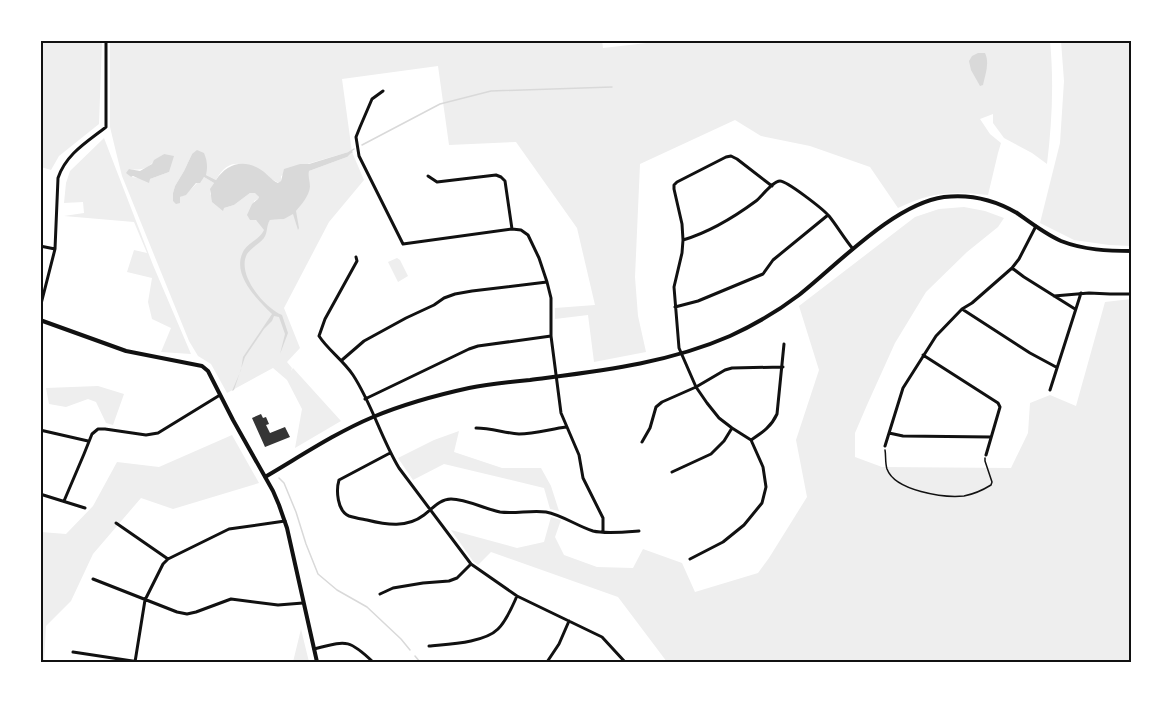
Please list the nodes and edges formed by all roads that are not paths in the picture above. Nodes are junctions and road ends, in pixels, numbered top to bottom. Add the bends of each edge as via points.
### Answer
1 (106, 40) edge
2 (383, 91) dead end
3 (428, 176) dead end
4 (772, 186) junction
5 (828, 215) junction
6 (1036, 226) junction
7 (512, 229) junction
8 (683, 240) junction
9 (40, 246) edge
10 (55, 249) junction
11 (853, 250) junction
12 (1131, 251) edge
13 (356, 257) dead end
14 (1012, 268) junction
15 (547, 282) junction
16 (1081, 293) junction
17 (1131, 294) edge
18 (1054, 296) junction
19 (675, 307) junction
20 (40, 308) edge
21 (962, 309) junction
22 (1075, 309) junction
23 (40, 320) edge
24 (551, 336) junction
25 (784, 344) dead end
26 (681, 354) junction
27 (923, 355) junction
28 (342, 360) junction
29 (783, 367) junction
30 (1056, 367) junction
31 (556, 376) junction
32 (696, 387) junction
33 (1050, 390) dead end
34 (220, 395) junction
35 (365, 399) junction
36 (374, 417) junction
37 (566, 427) junction
38 (476, 428) dead end
39 (732, 428) junction
40 (40, 430) edge
41 (889, 432) junction
42 (991, 438) junction
43 (751, 440) junction
44 (88, 441) junction
45 (642, 442) dead end
46 (885, 446) road end
47 (390, 453) junction
48 (986, 455) road end
49 (672, 472) dead end
50 (265, 477) junction
51 (40, 494) edge
52 (64, 501) junction
53 (85, 507) dead end
54 (431, 510) junction
55 (285, 521) junction
56 (116, 523) dead end
57 (639, 531) dead end
58 (603, 532) junction
59 (168, 559) junction
60 (690, 559) dead end
61 (471, 564) junction
62 (93, 579) dead end
63 (380, 594) dead end
64 (517, 596) junction
65 (145, 600) junction
66 (303, 603) junction
67 (569, 621) junction
68 (429, 646) dead end
69 (314, 649) junction
70 (73, 652) dead end
71 (136, 662) edge
72 (317, 663) edge
73 (372, 663) edge
74 (547, 663) edge
75 (625, 663) edge

1 - 10 street via 106,127 68,157 60,170
2 - 7 street via 372,99 356,137 359,156 403,244
3 - 7 street via 436,182 501,177 505,181
4 - 5 street via 786,182
4 - 8 street via 718,226
4 - 8 street via 731,156 677,182 674,189
5 - 11 street
5 - 19 street via 773,260 763,274
6 - 11 street via 989,201 944,198 906,210
6 - 12 street via 1073,244
6 - 14 street
7 - 15 street via 528,235
8 - 19 street via 674,288
9 - 10 street
10 - 20 street
11 - 26 street via 779,309 735,334
13 - 28 street via 319,336
14 - 18 street
14 - 21 street
15 - 24 street
15 - 28 street via 444,298 364,341
16 - 17 street
16 - 18 street
16 - 22 street
18 - 22 street
19 - 26 street
21 - 27 street
21 - 30 street
22 - 30 street
23 - 34 street via 126,351 202,366
24 - 31 street
24 - 35 street via 469,348
25 - 29 street
26 - 31 street
26 - 32 street
27 - 41 street via 903,388
27 - 42 street via 998,403
28 - 35 street
29 - 32 street via 732,368
29 - 43 street via 777,414 766,430
30 - 33 street
31 - 36 street via 471,388 400,406
31 - 37 street
32 - 39 street via 719,418
32 - 45 street via 656,407
34 - 44 street via 158,433 98,429
34 - 50 street
35 - 36 street
36 - 47 street
36 - 50 street
37 - 38 street via 523,434
37 - 58 street via 579,455 583,478 603,518
39 - 43 street
39 - 49 street via 711,454
40 - 44 street
41 - 42 street via 903,436
41 - 46 street
42 - 48 street
43 - 60 street via 763,467 766,487 762,502 744,525 723,542
44 - 52 street
47 - 54 street
47 - 54 street via 339,480 342,511 400,525
50 - 55 street
51 - 52 street
52 - 53 street
54 - 58 street via 451,499 502,512 545,512
54 - 61 street
55 - 59 street via 229,529
55 - 66 street
56 - 59 street
57 - 58 street
59 - 65 street
61 - 63 street via 449,581 393,588
61 - 64 street
62 - 65 street
64 - 67 street
64 - 68 street via 504,622 485,638
65 - 66 street via 187,614 231,599 278,605
65 - 71 street
66 - 69 street
67 - 74 street
67 - 75 street via 602,637
69 - 72 street
69 - 73 street via 346,643
70 - 71 street

